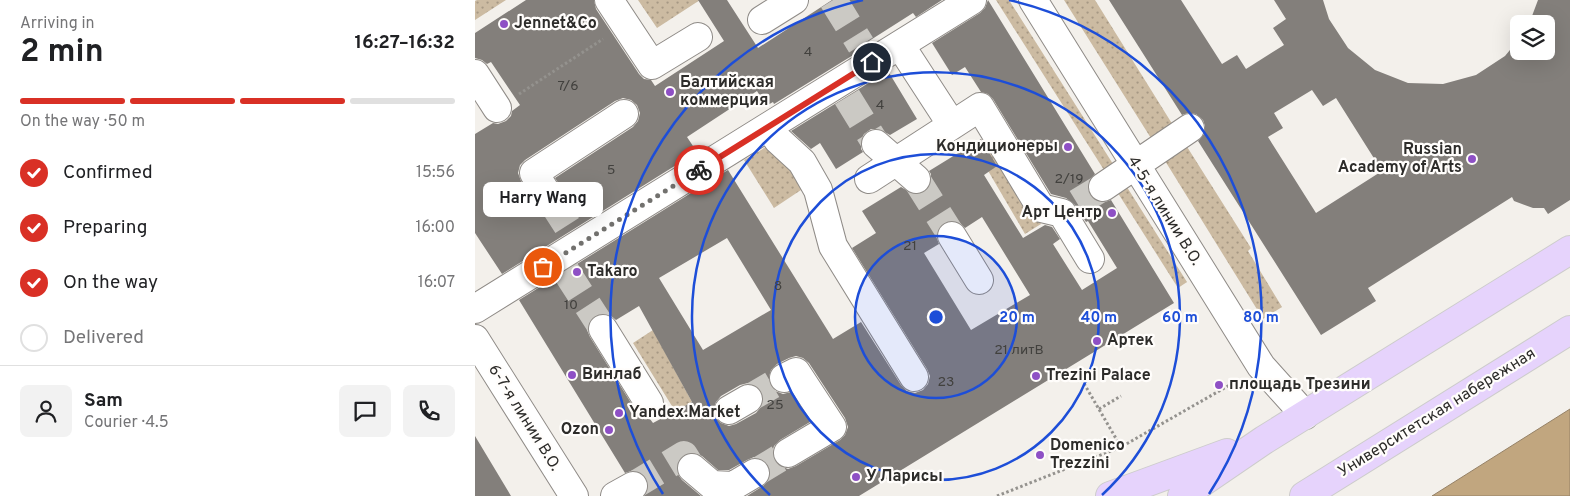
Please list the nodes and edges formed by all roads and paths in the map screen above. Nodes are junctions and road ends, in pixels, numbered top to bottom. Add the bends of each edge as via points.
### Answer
1 (609, 0) edge
2 (794, 0) edge
3 (972, 0) edge
4 (1033, 0) edge
5 (762, 20) dead end
6 (625, 25) junction
7 (698, 37) dead end
8 (899, 45) junction
9 (475, 74) edge
10 (497, 108) joint
11 (624, 114) dead end
12 (952, 125) junction
13 (769, 127) junction
14 (1190, 128) dead end
15 (876, 144) tunnel mouth
16 (1135, 164) junction
17 (906, 170) junction
18 (869, 179) dead end
19 (1103, 186) tunnel mouth
20 (553, 202) tunnel mouth
21 (952, 236) tunnel mouth
22 (1570, 250) edge
23 (1090, 258) dead end
24 (979, 280) dead end
25 (475, 309) edge
26 (603, 328) tunnel mouth
27 (1570, 330) edge
28 (475, 339) edge
29 (1079, 375) dead end
30 (914, 377) dead end
31 (784, 378) tunnel mouth
32 (1235, 382) dead end
33 (1121, 396) dead end
34 (649, 403) dead end
35 (1099, 409) junction
36 (1305, 414) junction
37 (1264, 440) junction
38 (1121, 447) junction
39 (788, 453) tunnel mouth
40 (692, 468) tunnel mouth
41 (755, 473) tunnel mouth
42 (574, 496) edge
43 (997, 496) edge
44 (1110, 496) edge
45 (1182, 496) edge
46 (1304, 496) edge

1 - 6 street
2 - 5 street
3 - 8 street
4 - 16 street, 4-5-я линии В.О.
6 - 7 street via 652,65
6 - 10 path
8 - 12 street
8 - 13 street via 867,54 842,90
9 - 10 street
11 - 20 street via 534,173
12 - 17 street
12 - 23 street via 980,107 1041,208 1069,208
13 - 25 street via 634,219 568,251
13 - 30 street via 802,162 818,190 833,246
14 - 16 street
15 - 17 street
16 - 19 street
16 - 36 street, 4-5-я линии В.О. via 1261,366
17 - 18 street
21 - 24 street
22 - 36 main road
26 - 34 street
27 - 46 main road, Университетская набережная
28 - 42 street, 6-7-я линии В.О.
29 - 35 path
31 - 39 street via 796,372 832,427
32 - 38 path
33 - 35 path
35 - 38 path
36 - 37 main road
37 - 44 main road
37 - 45 main road
38 - 43 path
40 - 41 street via 712,485 733,486

